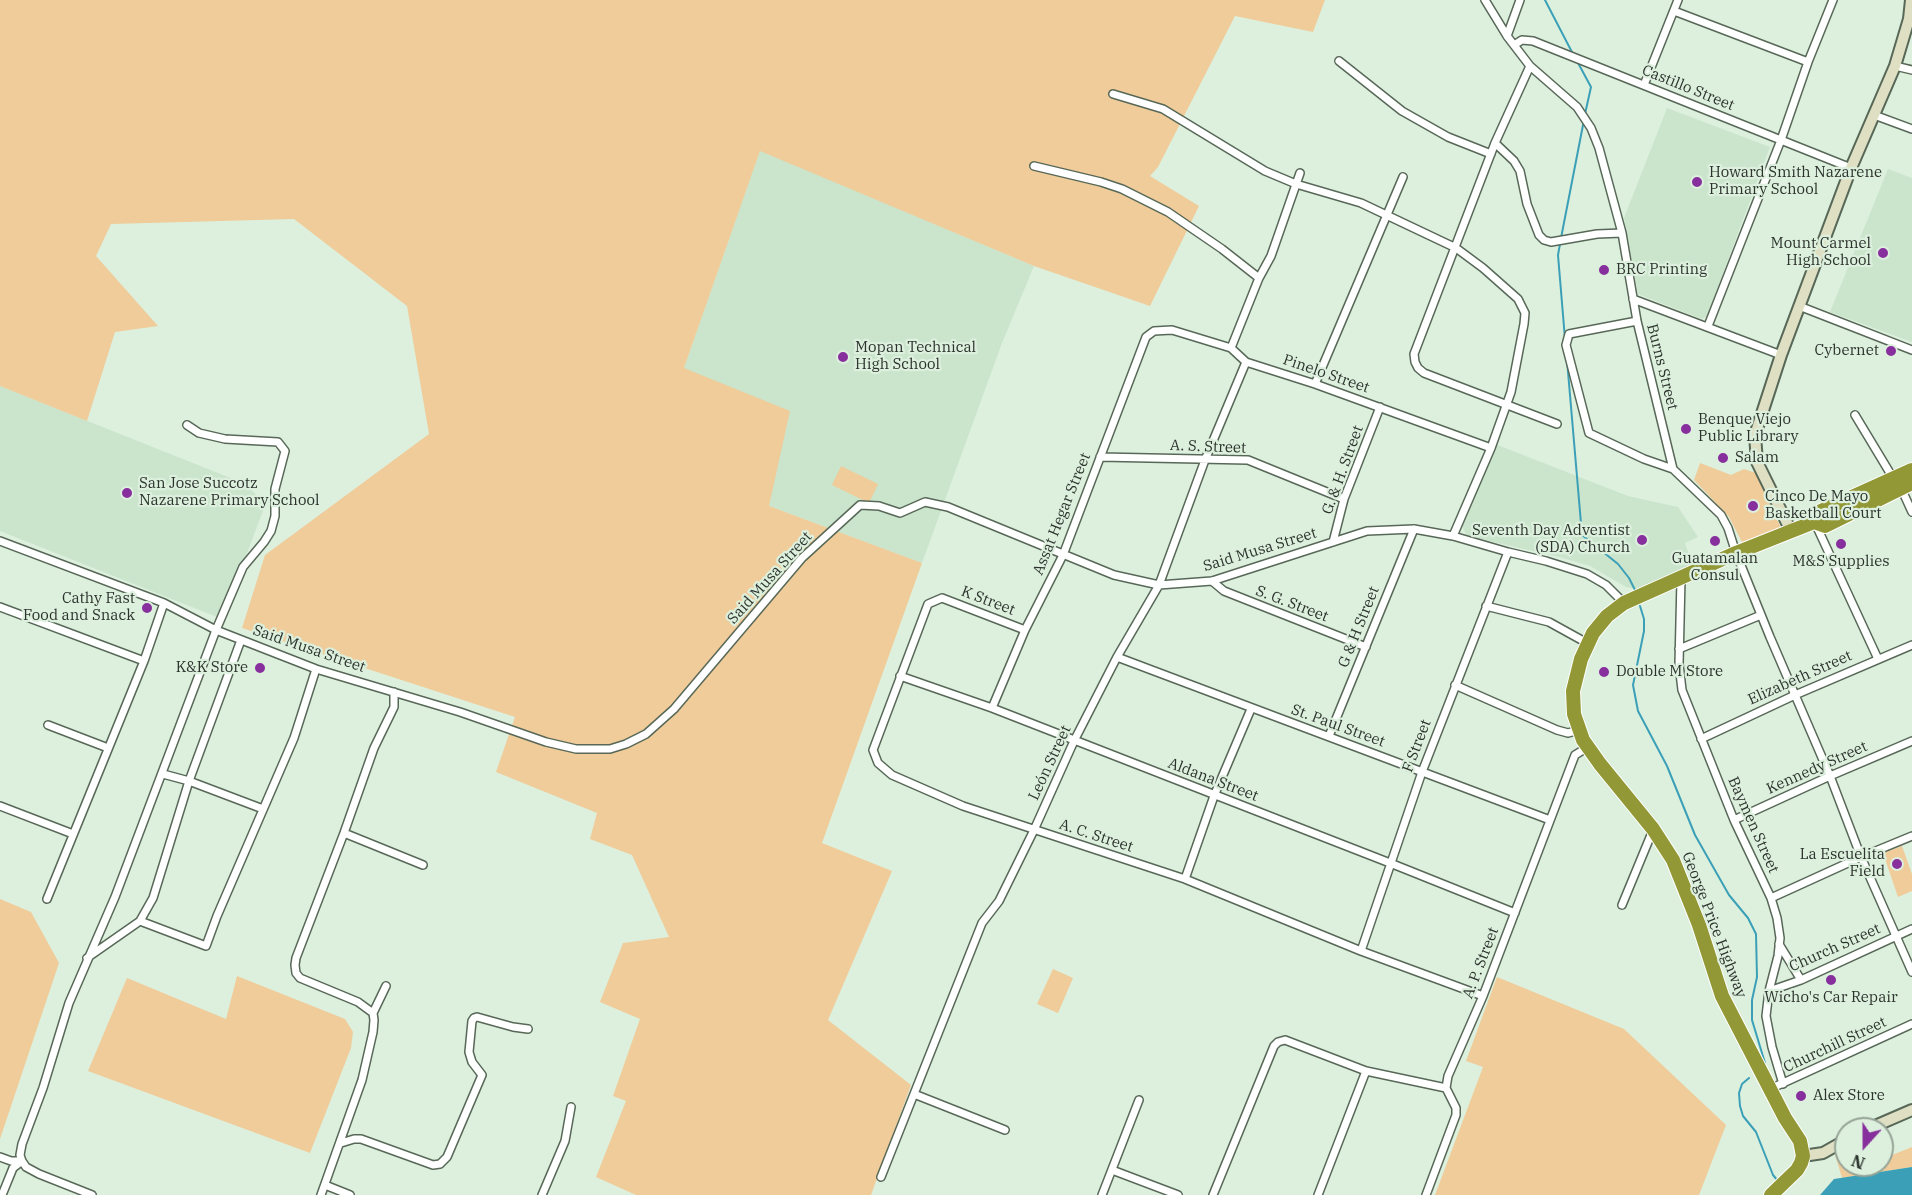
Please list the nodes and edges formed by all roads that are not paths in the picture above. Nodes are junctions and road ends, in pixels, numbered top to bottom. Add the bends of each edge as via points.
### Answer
1 (1485, 0) edge
2 (1520, 0) edge
3 (1678, 0) edge
4 (1833, 0) edge
5 (1911, 0) edge
6 (1674, 11) junction
7 (1507, 36) junction
8 (1514, 45) junction
9 (1339, 60) dead end
10 (1808, 62) junction
11 (1530, 66) junction
12 (1895, 66) junction
13 (1912, 70) edge
14 (1644, 85) junction
15 (1113, 94) dead end
16 (1874, 115) junction
17 (1912, 129) edge
18 (1781, 140) junction
19 (1495, 143) junction
20 (1491, 154) junction
21 (1034, 166) dead end
22 (1851, 168) junction
23 (1300, 173) dead end
24 (1403, 177) dead end
25 (1296, 184) junction
26 (1386, 217) junction
27 (1622, 232) junction
28 (1456, 248) junction
29 (1259, 278) junction
30 (1633, 298) junction
31 (1799, 306) junction
32 (1636, 321) junction
33 (1708, 326) junction
34 (1154, 331) joint
35 (1231, 348) junction
36 (1912, 350) edge
37 (1781, 355) junction
38 (1246, 362) junction
39 (1316, 384) junction
40 (1507, 404) junction
41 (1380, 407) junction
42 (1855, 415) dead end
43 (1557, 424) dead end
44 (186, 425) dead end
45 (1491, 448) junction
46 (1100, 457) junction
47 (1204, 460) junction
48 (1673, 469) junction
49 (1912, 470) edge
50 (1902, 483) edge
51 (1344, 499) junction
52 (1912, 512) edge
53 (1814, 522) junction
54 (1414, 529) junction
55 (1791, 531) junction
56 (1453, 536) junction
57 (0, 541) edge
58 (1333, 542) junction
59 (1508, 552) junction
60 (1736, 553) junction
61 (1063, 555) junction
62 (1681, 579) junction
63 (1212, 581) junction
64 (1160, 585) junction
65 (942, 598) joint
66 (164, 603) junction
67 (1624, 603) junction
68 (1486, 606) junction
69 (0, 607) edge
70 (1761, 615) junction
71 (216, 630) junction
72 (1025, 630) junction
73 (241, 640) junction
74 (1587, 643) junction
75 (1912, 645) edge
76 (1366, 647) junction
77 (1678, 649) junction
78 (1117, 657) junction
79 (1878, 659) junction
80 (144, 661) junction
81 (316, 669) junction
82 (900, 676) junction
83 (1455, 685) junction
84 (394, 692) junction
85 (1795, 695) junction
86 (992, 708) junction
87 (1251, 709) junction
88 (48, 725) dead end
89 (1579, 730) junction
90 (1329, 736) junction
91 (1701, 739) junction
92 (1074, 741) junction
93 (1912, 741) edge
94 (1588, 747) junction
95 (108, 748) junction
96 (1422, 772) junction
97 (163, 774) junction
98 (1830, 776) junction
99 (189, 781) junction
100 (1214, 796) junction
101 (0, 806) edge
102 (263, 809) junction
103 (1550, 820) junction
104 (1734, 820) junction
105 (1653, 829) junction
106 (1034, 830) junction
107 (344, 833) junction
108 (73, 834) junction
109 (1912, 836) edge
110 (1861, 857) junction
111 (1390, 863) junction
112 (423, 865) dead end
113 (1185, 879) junction
114 (1771, 898) junction
115 (48, 899) dead end
116 (1622, 905) dead end
117 (1515, 913) junction
118 (140, 921) junction
119 (1912, 929) edge
120 (1897, 935) junction
121 (1779, 944) junction
122 (1361, 951) junction
123 (87, 958) junction
124 (1912, 972) edge
125 (1802, 980) junction
126 (387, 986) dead end
127 (1769, 991) junction
128 (1483, 996) junction
129 (373, 1013) junction
130 (1912, 1024) edge
131 (528, 1029) dead end
132 (1366, 1071) junction
133 (1783, 1084) junction
134 (1446, 1088) junction
135 (1770, 1089) junction
136 (914, 1094) junction
137 (1139, 1100) dead end
138 (571, 1107) dead end
139 (1912, 1110) edge
140 (1894, 1118) edge
141 (1005, 1130) dead end
142 (340, 1143) junction
143 (1834, 1147) edge
144 (1803, 1156) junction
145 (0, 1157) edge
146 (22, 1161) junction
147 (1112, 1170) junction
148 (881, 1177) dead end
149 (325, 1185) junction
150 (1777, 1188) edge
151 (2, 1195) edge
152 (92, 1195) edge
153 (321, 1195) edge
154 (350, 1195) edge
155 (542, 1195) edge
156 (1102, 1195) edge
157 (1178, 1195) edge
158 (1213, 1195) edge
159 (1318, 1195) edge
160 (1426, 1195) edge

1 - 7 street, Burns Street
2 - 7 street
3 - 6 street
4 - 10 street
5 - 12 street
6 - 10 street
6 - 14 street
7 - 8 street, Burns Street
8 - 11 street, Burns Street
8 - 14 street, Castillo Street via 1522,40 1533,41
9 - 20 street via 1402,111 1448,137
10 - 18 street
11 - 19 street
11 - 27 street, Burns Street via 1577,107 1588,122
12 - 13 street
12 - 16 street
14 - 18 street, Castillo Street
15 - 25 street via 1163,109 1265,171
16 - 17 street
16 - 22 street
18 - 22 street, Castillo Street
18 - 33 street
19 - 20 street
19 - 27 street via 1520,171 1527,204 1544,240
20 - 28 street
21 - 29 street via 1122,189 1168,212
22 - 31 street
23 - 25 street
24 - 26 street
25 - 26 street via 1361,203
25 - 29 street via 1271,256
26 - 28 street
26 - 39 street
27 - 30 street, Burns Street
28 - 40 street via 1523,306 1524,324
28 - 40 street via 1414,362 1424,373
29 - 35 street
30 - 32 street, Burns Street
30 - 33 street
31 - 36 street
31 - 37 street
32 - 48 street, Burns Street
32 - 48 street via 1569,333 1566,345 1589,433
33 - 37 street
34 - 35 street, Pinelo Street via 1172,330
34 - 46 street, Assat Hegar Street via 1146,337
35 - 38 street, Pinelo Street
37 - 55 street via 1755,435 1757,462
38 - 39 street, Pinelo Street
38 - 47 street, León Street
39 - 41 street, Pinelo Street
40 - 43 street
40 - 45 street
41 - 45 street, Pinelo Street
41 - 51 street, G. & H. Street
42 - 50 street
44 - 71 street via 199,433 225,439 278,442 285,451 275,489 271,531 243,567
45 - 56 street
46 - 47 street, A. S. Street
46 - 61 street, Assat Hegar Street
47 - 51 street, A. S. Street via 1248,460
47 - 64 street, León Street
48 - 60 street via 1721,515
49 - 50 highway, George Price Highway
50 - 52 street
50 - 53 highway, George Price Highway via 1825,525
51 - 58 street, G. & H. Street
53 - 55 highway, George Price Highway
53 - 79 street
54 - 56 street, Said Musa Street
54 - 58 street, Said Musa Street via 1367,531
54 - 76 street, G & H Street
55 - 60 highway, George Price Highway
56 - 59 street, Said Musa Street
57 - 66 street, Said Musa Street
58 - 63 street, Said Musa Street
59 - 67 street, Said Musa Street via 1587,574 1606,585
59 - 68 street, F Street
60 - 62 highway, George Price Highway
60 - 70 street
61 - 64 street, Said Musa Street via 1114,575
61 - 72 street, Assat Hegar Street
61 - 84 street, Said Musa Street via 948,507 925,502 900,513 860,505 802,558 674,709 646,734 610,749 576,749 546,742
62 - 67 highway, George Price Highway
62 - 77 street, Baymen Street
63 - 64 street, Said Musa Street
63 - 76 street, S. G. Street via 1224,591
64 - 78 street, León Street
65 - 72 street, K Street
65 - 82 street, A. C. Street via 928,604
66 - 71 street, Said Musa Street
66 - 80 street
67 - 74 highway, George Price Highway via 1607,616
68 - 74 street via 1549,622
68 - 83 street, F Street
69 - 80 street
70 - 77 street
70 - 85 street
71 - 73 street, Said Musa Street
71 - 97 street
72 - 86 street, Assat Hegar Street
73 - 81 street, Said Musa Street
73 - 99 street
74 - 89 highway, George Price Highway via 1573,691
75 - 79 street, Elizabeth Street
76 - 90 street, G & H Street
77 - 91 street, Baymen Street via 1682,690
78 - 87 street, St. Paul Street
78 - 92 street, León Street
79 - 85 street, Elizabeth Street
80 - 95 street
81 - 84 street, Said Musa Street
81 - 102 street via 294,738
82 - 86 street, Aldana Street
82 - 106 street, A. C. Street via 873,750 878,763 892,775 963,806
83 - 89 street via 1557,730
83 - 96 street, F Street
84 - 107 street via 394,707 374,748
85 - 91 street, Elizabeth Street
85 - 98 street
86 - 92 street, Aldana Street
87 - 90 street, St. Paul Street
87 - 100 street
88 - 95 street
89 - 94 highway, George Price Highway
90 - 96 street, St. Paul Street
91 - 104 street, Baymen Street
92 - 100 street, Aldana Street
92 - 106 street, León Street
93 - 98 street, Kennedy Street
94 - 103 street, A. P. Street via 1575,755
94 - 105 highway, George Price Highway
95 - 108 street
96 - 103 street, St. Paul Street
96 - 111 street, F Street
97 - 99 street
97 - 123 street
98 - 104 street, Kennedy Street
98 - 110 street
99 - 102 street
99 - 118 street via 153,898
100 - 111 street, Aldana Street
100 - 113 street
101 - 108 street
102 - 118 street via 206,946
103 - 117 street, A. P. Street
104 - 114 street, Baymen Street
105 - 116 street
105 - 135 highway, George Price Highway via 1673,860 1700,925 1722,996
106 - 113 street, A. C. Street
106 - 136 street, León Street via 999,901 982,923
107 - 112 street
107 - 129 street via 296,958 296,973
108 - 115 street
109 - 110 street
110 - 114 street
110 - 120 street
111 - 117 street, Aldana Street
111 - 122 street, F Street
113 - 122 street, A. C. Street
114 - 121 street, Baymen Street
117 - 128 street, A. P. Street
118 - 123 street
119 - 120 street, Church Street
120 - 124 street
120 - 125 street, Church Street
121 - 125 street
121 - 127 street, Baymen Street via 1777,968
122 - 128 street, A. C. Street
123 - 146 street via 22,1144
125 - 127 street, Church Street
126 - 129 street
127 - 133 street, Baymen Street via 1767,1028
128 - 134 street, A. P. Street
129 - 142 street via 373,1032 362,1080
130 - 133 street, Churchill Street
131 - 142 street via 477,1017 472,1021 469,1052 482,1075 447,1157 440,1164 433,1165 361,1139
132 - 134 street
132 - 158 street via 1285,1040 1278,1042
132 - 159 street
133 - 135 street, Churchill Street
134 - 160 street via 1456,1115
135 - 144 highway, George Price Highway via 1800,1141
136 - 141 street
136 - 148 street, León Street
137 - 147 street
138 - 155 street via 565,1141
139 - 140 street
142 - 149 street
143 - 144 street
144 - 150 highway via 1797,1170
145 - 146 street
146 - 151 street via 13,1168
146 - 152 street via 39,1174
147 - 156 street
147 - 157 street
149 - 153 street
149 - 154 street

